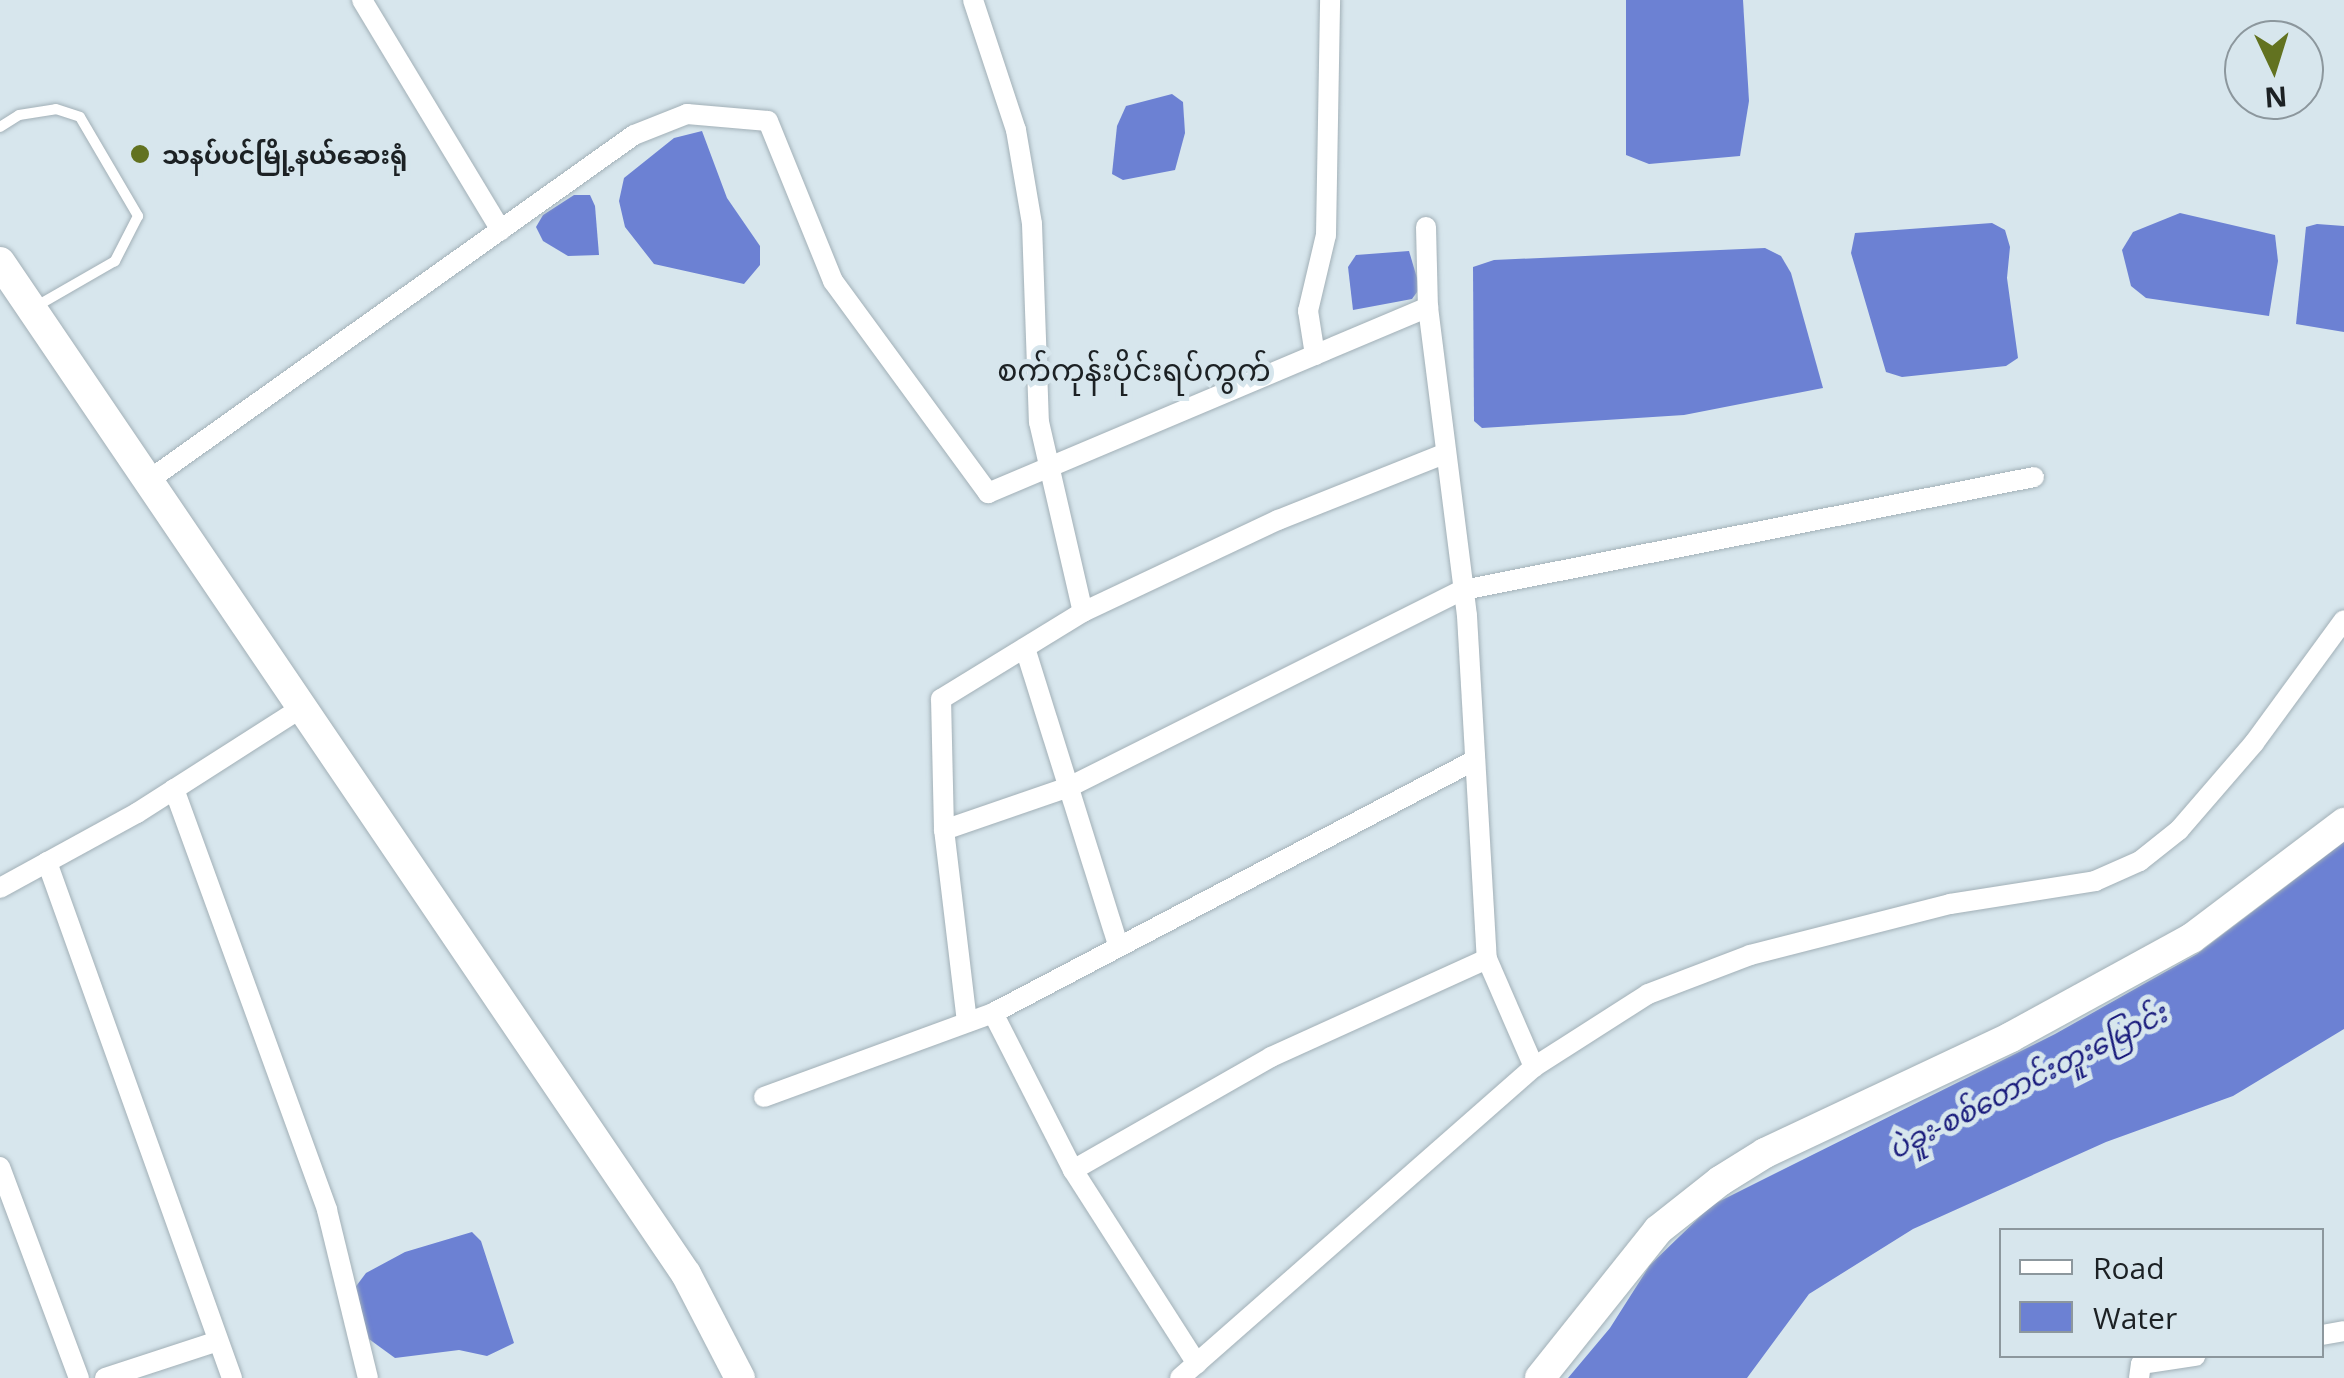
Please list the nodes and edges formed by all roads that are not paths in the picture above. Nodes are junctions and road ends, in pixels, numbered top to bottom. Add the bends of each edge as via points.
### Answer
1 (362, 0) edge
2 (973, 0) edge
3 (1330, 0) edge
4 (0, 127) edge
5 (1426, 227) dead end
6 (501, 230) junction
7 (0, 262) edge
8 (1428, 307) junction
9 (32, 309) junction
10 (1316, 355) junction
11 (1444, 454) junction
12 (1046, 468) junction
13 (2034, 477) dead end
14 (148, 480) junction
15 (1463, 590) junction
16 (1083, 612) junction
17 (2344, 620) edge
18 (1025, 648) junction
19 (304, 706) junction
20 (1475, 760) junction
21 (1069, 787) junction
22 (174, 790) junction
23 (2344, 824) edge
24 (944, 830) junction
25 (47, 862) junction
26 (0, 888) edge
27 (1118, 945) junction
28 (1487, 959) junction
29 (993, 1013) junction
30 (967, 1022) junction
31 (1534, 1067) junction
32 (764, 1097) dead end
33 (0, 1167) edge
34 (1072, 1170) junction
35 (218, 1341) junction
36 (2182, 1358) edge
37 (1197, 1364) junction
38 (79, 1378) edge
39 (105, 1378) edge
40 (232, 1378) edge
41 (368, 1378) edge
42 (740, 1378) edge
43 (1180, 1378) edge
44 (1540, 1378) edge
45 (2139, 1378) edge

1 - 6 street
2 - 12 street via 1016,130 1032,224
3 - 10 street via 1326,235 1308,311
4 - 9 lane via 19,115 56,109 80,117 138,216 115,260
5 - 8 street
6 - 12 street via 634,135 687,114 768,122 833,281 988,493
6 - 14 street
7 - 9 street
8 - 10 street
8 - 11 street
9 - 14 street
10 - 12 street
11 - 15 street
11 - 16 street via 1278,520
12 - 16 street
13 - 15 street
14 - 19 street
15 - 20 street
15 - 21 street
16 - 18 street
17 - 31 street via 2254,743 2179,830 2140,862 2095,881 1950,904 1750,955 1648,994
18 - 21 street
18 - 24 street via 941,699
19 - 22 street
19 - 42 street via 686,1274
20 - 27 street
20 - 28 street
21 - 24 street
21 - 27 street
22 - 25 street
22 - 41 street via 327,1210
23 - 44 street via 2192,938 2011,1037 1765,1153 1720,1181 1658,1230
24 - 30 street
25 - 26 street
25 - 35 street
27 - 29 street
28 - 31 street
28 - 34 street via 1271,1057
29 - 30 street
29 - 34 street
30 - 32 street
31 - 37 street
33 - 38 street
34 - 37 street
35 - 39 street
35 - 40 street
36 - 45 street via 2141,1364
37 - 43 street

